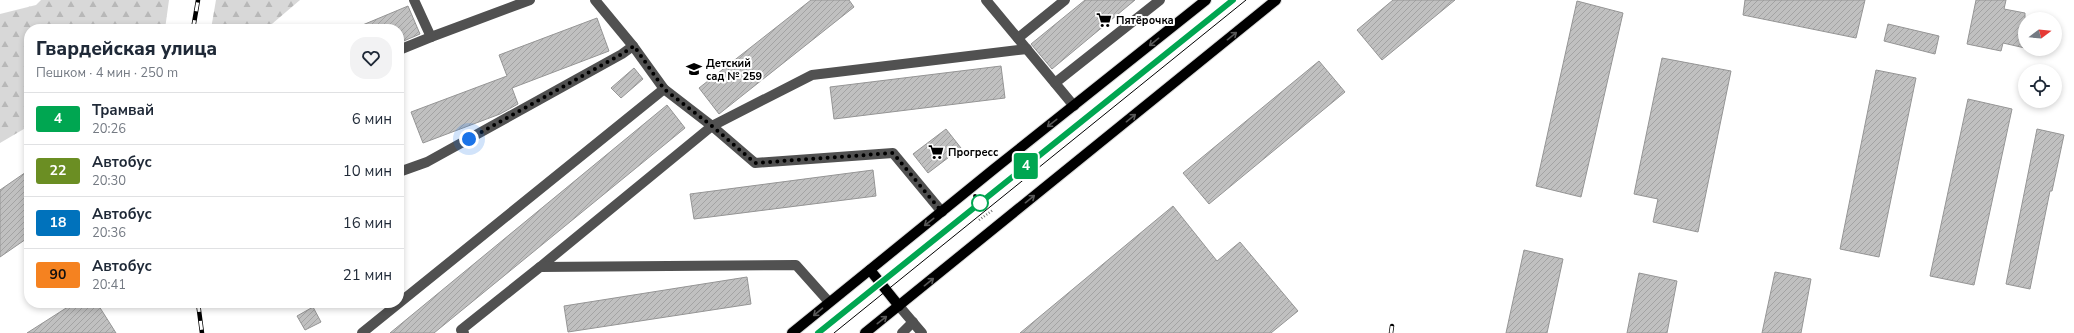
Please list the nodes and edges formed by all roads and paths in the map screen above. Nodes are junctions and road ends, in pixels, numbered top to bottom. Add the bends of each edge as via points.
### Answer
1 (414, 0) edge
2 (530, 0) edge
3 (595, 0) edge
4 (1065, 0) edge
5 (1160, 0) edge
6 (1206, 0) edge
7 (1276, 0) edge
8 (992, 2) edge
9 (430, 38) junction
10 (1018, 38) junction
11 (634, 46) junction
12 (404, 48) edge
13 (1027, 49) junction
14 (1055, 83) junction
15 (664, 89) junction
16 (1074, 106) junction
17 (712, 126) junction
18 (404, 170) edge
19 (942, 212) junction
20 (540, 267) junction
21 (870, 270) junction
22 (404, 299) edge
23 (829, 302) junction
24 (899, 306) junction
25 (393, 308) edge
26 (913, 322) junction
27 (362, 333) edge
28 (464, 333) edge
29 (792, 333) edge
30 (865, 333) edge
31 (902, 333) edge
32 (922, 333) edge

1 - 9 lane
2 - 9 lane
3 - 11 lane
4 - 10 lane
5 - 14 lane
6 -> 16 main road
24 -> 7 main road
8 - 10 lane
9 - 12 lane
10 - 13 lane
11 - 15 lane
11 - 18 lane via 427,162
13 - 14 lane
13 - 17 lane via 812,75
14 - 16 lane
15 - 17 lane
15 - 22 lane
16 -> 19 main road
17 - 19 lane via 755,163 893,153
17 - 20 lane
19 -> 21 main road
20 - 23 lane via 796,265
20 - 28 lane via 461,330
21 - 23 main road
21 - 24 main road
23 -> 29 main road
24 - 26 lane
30 -> 24 main road
25 - 27 lane
26 - 31 lane
26 - 32 lane

